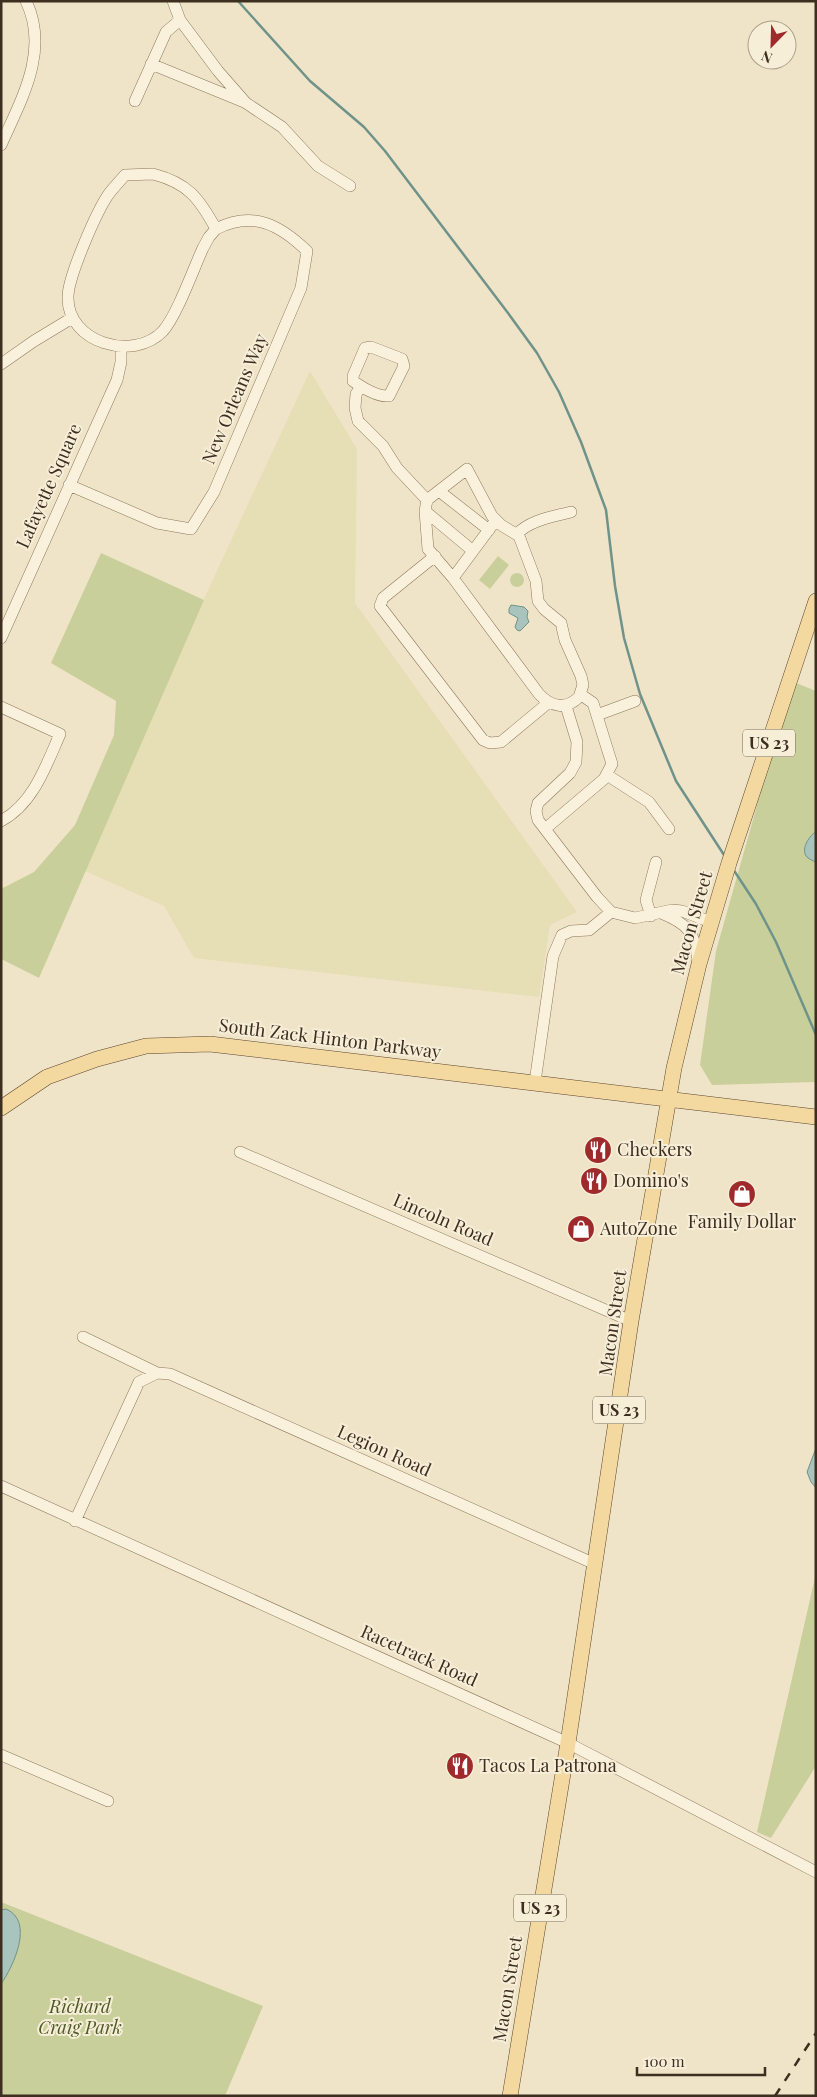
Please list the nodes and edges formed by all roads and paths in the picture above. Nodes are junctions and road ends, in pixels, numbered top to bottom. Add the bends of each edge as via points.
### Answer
1 (26, 1) edge
2 (173, 1) edge
3 (180, 20) junction
4 (151, 64) junction
5 (135, 101) dead end
6 (246, 103) junction
7 (1, 146) edge
8 (350, 186) dead end
9 (216, 229) junction
10 (72, 318) junction
11 (121, 347) junction
12 (1, 364) edge
13 (361, 387) junction
14 (69, 485) junction
15 (439, 491) junction
16 (426, 505) junction
17 (571, 512) dead end
18 (496, 520) junction
19 (489, 530) junction
20 (517, 534) junction
21 (473, 551) junction
22 (435, 556) junction
23 (453, 578) junction
24 (816, 601) edge
25 (1, 638) edge
26 (580, 694) junction
27 (635, 701) dead end
28 (548, 703) junction
29 (566, 706) junction
30 (1, 707) edge
31 (597, 715) junction
32 (607, 775) junction
33 (1, 821) edge
34 (545, 829) junction
35 (669, 829) dead end
36 (656, 862) dead end
37 (611, 912) junction
38 (656, 914) junction
39 (711, 922) junction
40 (699, 964) junction
41 (535, 1082) junction
42 (668, 1099) junction
43 (1, 1108) edge
44 (816, 1117) edge
45 (240, 1152) dead end
46 (631, 1321) junction
47 (83, 1337) dead end
48 (157, 1373) junction
49 (1, 1486) edge
50 (75, 1521) junction
51 (595, 1564) junction
52 (568, 1743) junction
53 (1, 1754) edge
54 (108, 1801) dead end
55 (816, 1872) edge
56 (510, 2096) edge

1 - 7 street via 36,32 34,61
2 - 3 street
3 - 4 street via 166,32
3 - 6 street
4 - 5 street
4 - 6 street
6 - 8 street via 282,128 318,166
9 - 10 street via 204,207 178,182 153,174 125,175 100,209 71,279 68,298
9 - 11 street via 202,248 162,331 150,341
9 - 14 street, New Orleans Way via 230,222 254,220 290,234 308,251 301,288 214,492 191,529 157,523
10 - 11 street via 96,340
10 - 12 street
11 - 14 street, Lafayette Square via 117,380
13 - 13 street via 353,376 365,348 372,347 402,359 404,366 389,396
13 - 16 street via 356,394 358,421 383,446
14 - 25 street, Lafayette Square
15 - 16 street
15 - 18 street via 466,469
15 - 19 street
16 - 21 street
16 - 22 street via 428,549
17 - 20 street via 534,522
18 - 19 street
18 - 20 street
19 - 21 street
20 - 26 street via 533,573 538,601 563,630 581,676
21 - 23 street
22 - 23 street
22 - 28 street via 383,598 380,606 483,740 502,742
23 - 28 street
24 - 39 main road, Macon Street / US 23
26 - 29 street
26 - 31 street via 593,702
27 - 31 street
28 - 29 street
29 - 34 street via 577,742 576,762 570,773 538,803 537,816
30 - 33 street via 60,734 27,801
31 - 32 street via 612,764
32 - 34 street
32 - 35 street via 649,802
34 - 37 street
36 - 38 street via 646,900
37 - 38 street via 636,918
37 - 41 street via 589,930 562,935 552,956
38 - 39 street via 682,911
38 - 40 street via 680,922 692,934
39 - 40 main road, Macon Street / US 23
40 - 42 main road, Macon Street / US 23
41 - 42 main road, South Zack Hinton Parkway
41 - 43 main road, South Zack Hinton Parkway via 210,1044 146,1046 97,1059 47,1078
42 - 44 main road, South Zack Hinton Parkway
42 - 46 main road, Macon Street / US 23
45 - 46 street, Lincoln Road
46 - 51 main road, Macon Street / US 23
47 - 48 street, Legion Road
48 - 50 street via 139,1382
48 - 51 street, Legion Road via 170,1374
49 - 50 street, Racetrack Road
50 - 52 street, Racetrack Road
51 - 52 main road, Macon Street / US 23
52 - 55 street, Racetrack Road
52 - 56 main road, Macon Street / US 23
53 - 54 street

